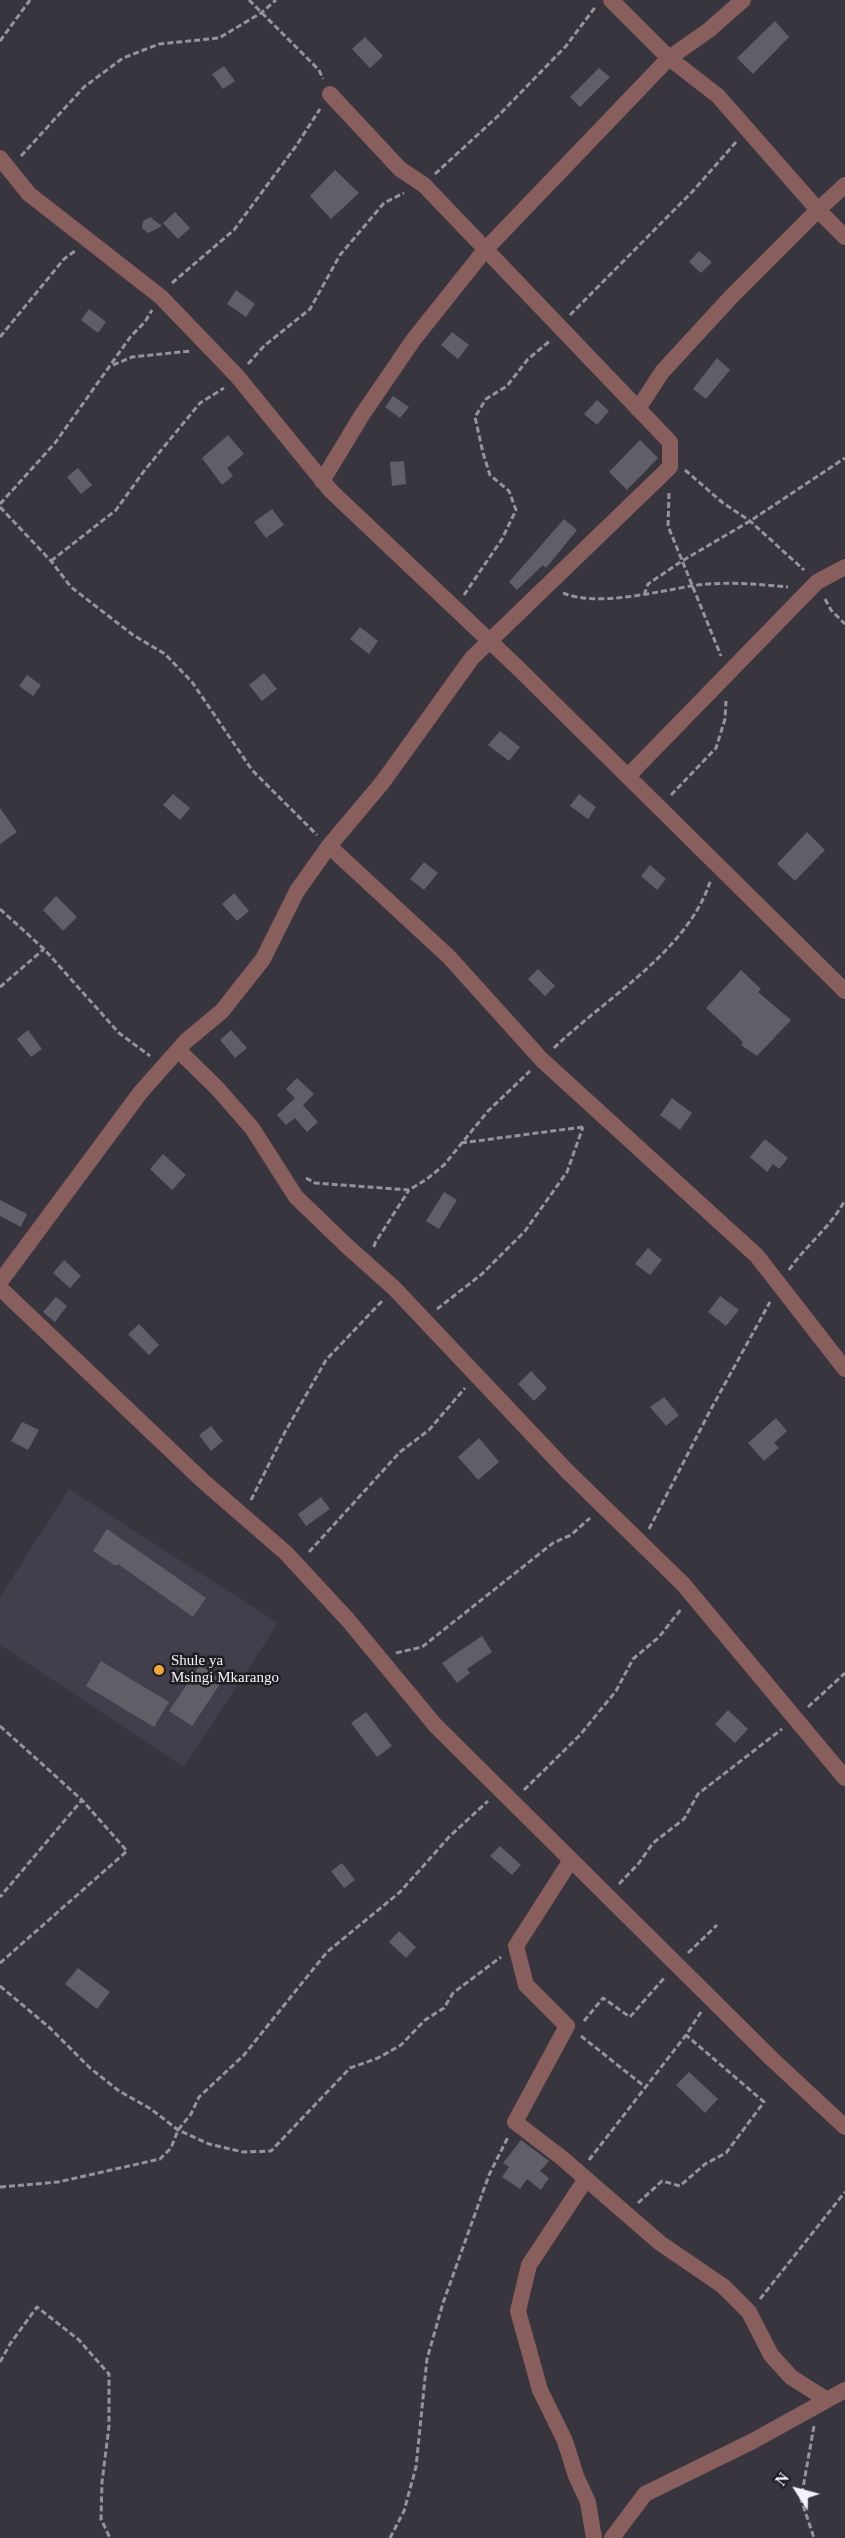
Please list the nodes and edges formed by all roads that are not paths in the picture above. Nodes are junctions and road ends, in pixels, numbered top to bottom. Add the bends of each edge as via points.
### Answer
1 (611, 0) edge
2 (743, 0) edge
3 (669, 58) junction
4 (330, 94) road end
5 (5, 164) edge
6 (845, 185) edge
7 (818, 210) junction
8 (845, 237) edge
9 (485, 250) junction
10 (638, 409) junction
11 (322, 481) junction
12 (845, 567) edge
13 (490, 642) junction
14 (628, 776) junction
15 (329, 846) junction
16 (845, 991) edge
17 (178, 1050) junction
18 (0, 1282) edge
19 (0, 1288) edge
20 (845, 1370) edge
21 (845, 1778) edge
22 (571, 1860) junction
23 (845, 2127) edge
24 (582, 2176) junction
25 (845, 2390) edge
26 (826, 2400) junction
27 (594, 2538) edge
28 (612, 2538) edge

1 - 3 street
2 - 3 street
3 - 7 street via 718,96
3 - 9 street
4 - 9 street via 400,169 424,185
5 - 11 street via 29,194 160,297 237,376
6 - 7 street
7 - 8 street
7 - 10 street via 662,372
9 - 10 street
9 - 11 street via 414,339
10 - 13 street via 670,442 670,462
11 - 13 street
12 - 14 street via 814,585
13 - 14 street
13 - 15 street via 472,658 382,783
14 - 16 street
15 - 17 street via 297,891 263,959 222,1011
15 - 20 street via 449,957 542,1060 757,1256
17 - 18 street via 140,1093
17 - 21 street via 252,1128 296,1197 394,1288 567,1472 692,1594
19 - 22 street via 203,1481 297,1564 435,1725
22 - 23 street
22 - 24 street via 516,1946 526,1985 567,2026 515,2122
24 - 26 street via 668,2249 723,2286 750,2312 771,2355 791,2377
24 - 27 street via 530,2265 518,2311 540,2390 588,2502
25 - 26 street
26 - 28 street via 645,2494

